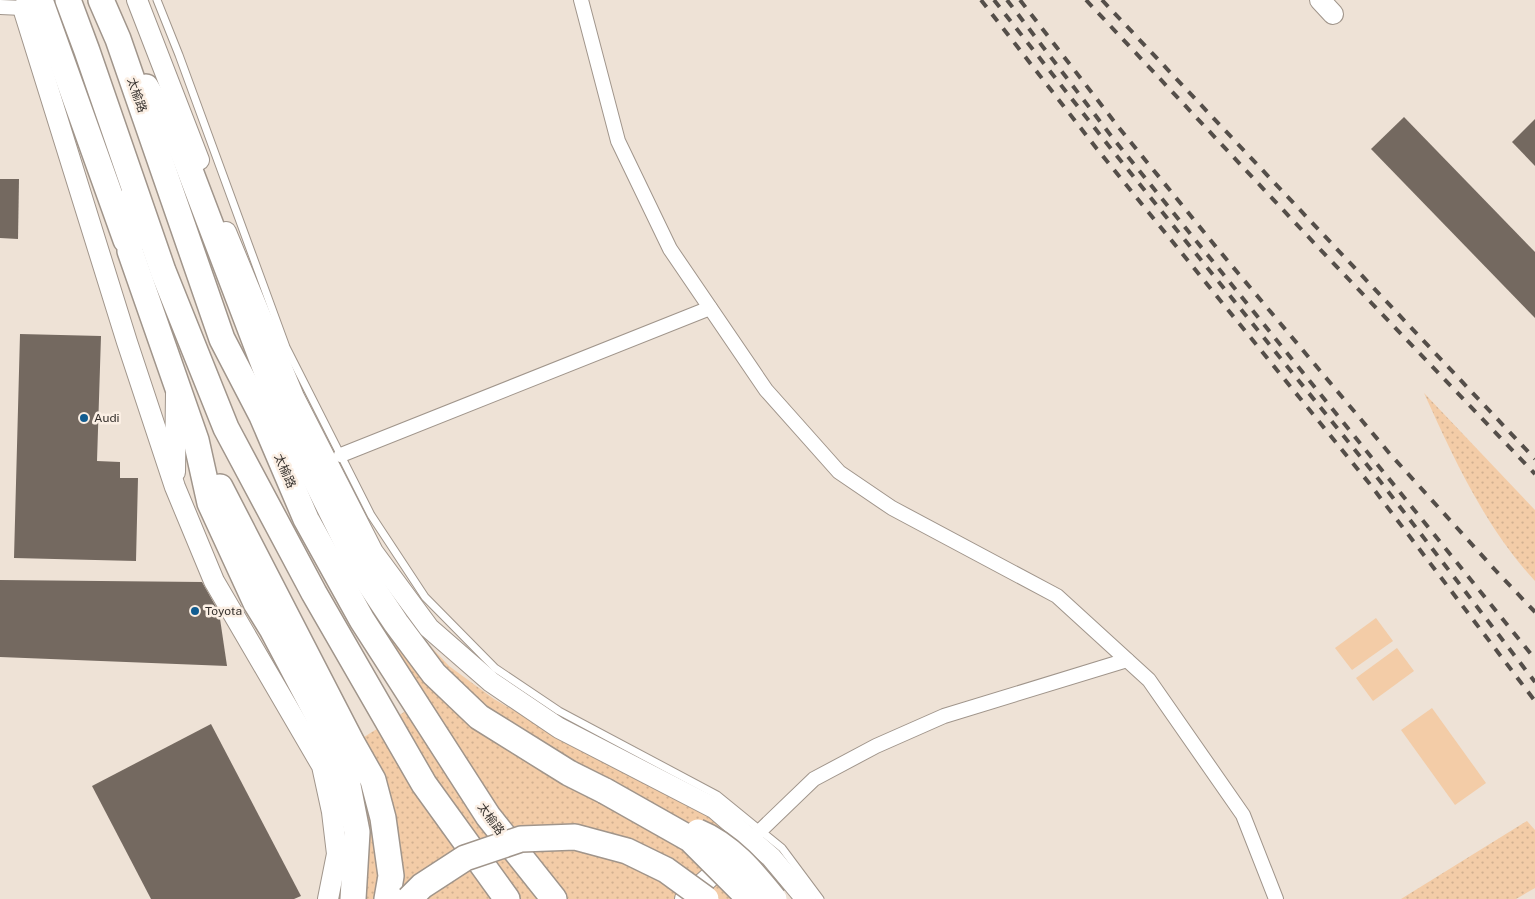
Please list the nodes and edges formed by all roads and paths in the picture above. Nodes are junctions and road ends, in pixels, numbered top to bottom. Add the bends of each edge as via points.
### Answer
1 (68, 0) edge
2 (101, 0) edge
3 (112, 0) edge
4 (137, 0) edge
5 (157, 0) edge
6 (581, 0) edge
7 (35, 3) edge
8 (0, 7) edge
9 (118, 39) junction
10 (133, 184) junction
11 (130, 251) junction
12 (710, 308) junction
13 (177, 384) junction
14 (341, 456) junction
15 (175, 487) junction
16 (282, 627) junction
17 (1127, 660) junction
18 (628, 804) junction
19 (756, 835) junction
20 (328, 899) edge
21 (353, 899) edge
22 (388, 899) edge
23 (409, 899) edge
24 (507, 899) edge
25 (554, 899) edge
26 (685, 899) edge
27 (706, 899) edge
28 (750, 899) edge
29 (774, 899) edge
30 (806, 899) edge
31 (820, 899) edge
32 (1276, 899) edge

1 - 10 highway
2 - 9 highway, 太榆路
3 - 9 highway
4 - 19 main road via 294,397 373,552 428,628 491,682 559,728 714,808
5 - 14 lane via 286,347
6 - 12 street via 618,141 670,249
7 - 8 street
7 - 11 highway
7 - 15 main road via 127,342
9 - 18 highway, bridge via 181,147 282,412 360,569 434,674 479,717 569,773
9 - 25 highway, 太榆路 via 222,339 262,416 306,519 362,620 488,816
10 - 11 highway
10 - 24 highway via 163,270 226,428 314,592 424,784
11 - 13 highway
12 - 14 street
12 - 17 street via 766,390 839,472 892,508 1057,596
13 - 15 main road
13 - 16 highway via 196,440
14 - 19 lane via 371,515 425,597 495,668 560,711 716,794
15 - 20 main road via 214,581 322,766 338,854
16 - 21 highway via 344,765 357,832
16 - 22 highway via 373,780 383,818 391,876
17 - 19 street via 944,716 876,746 814,778
17 - 32 street via 1149,680 1243,815
18 - 28 highway, bridge via 690,839
18 - 29 highway, bridge via 708,836 747,867
19 - 26 main road
19 - 30 main road
19 - 31 lane via 782,848
23 - 27 highway, bridge via 422,886 465,858 522,839 575,837 627,851 666,870

